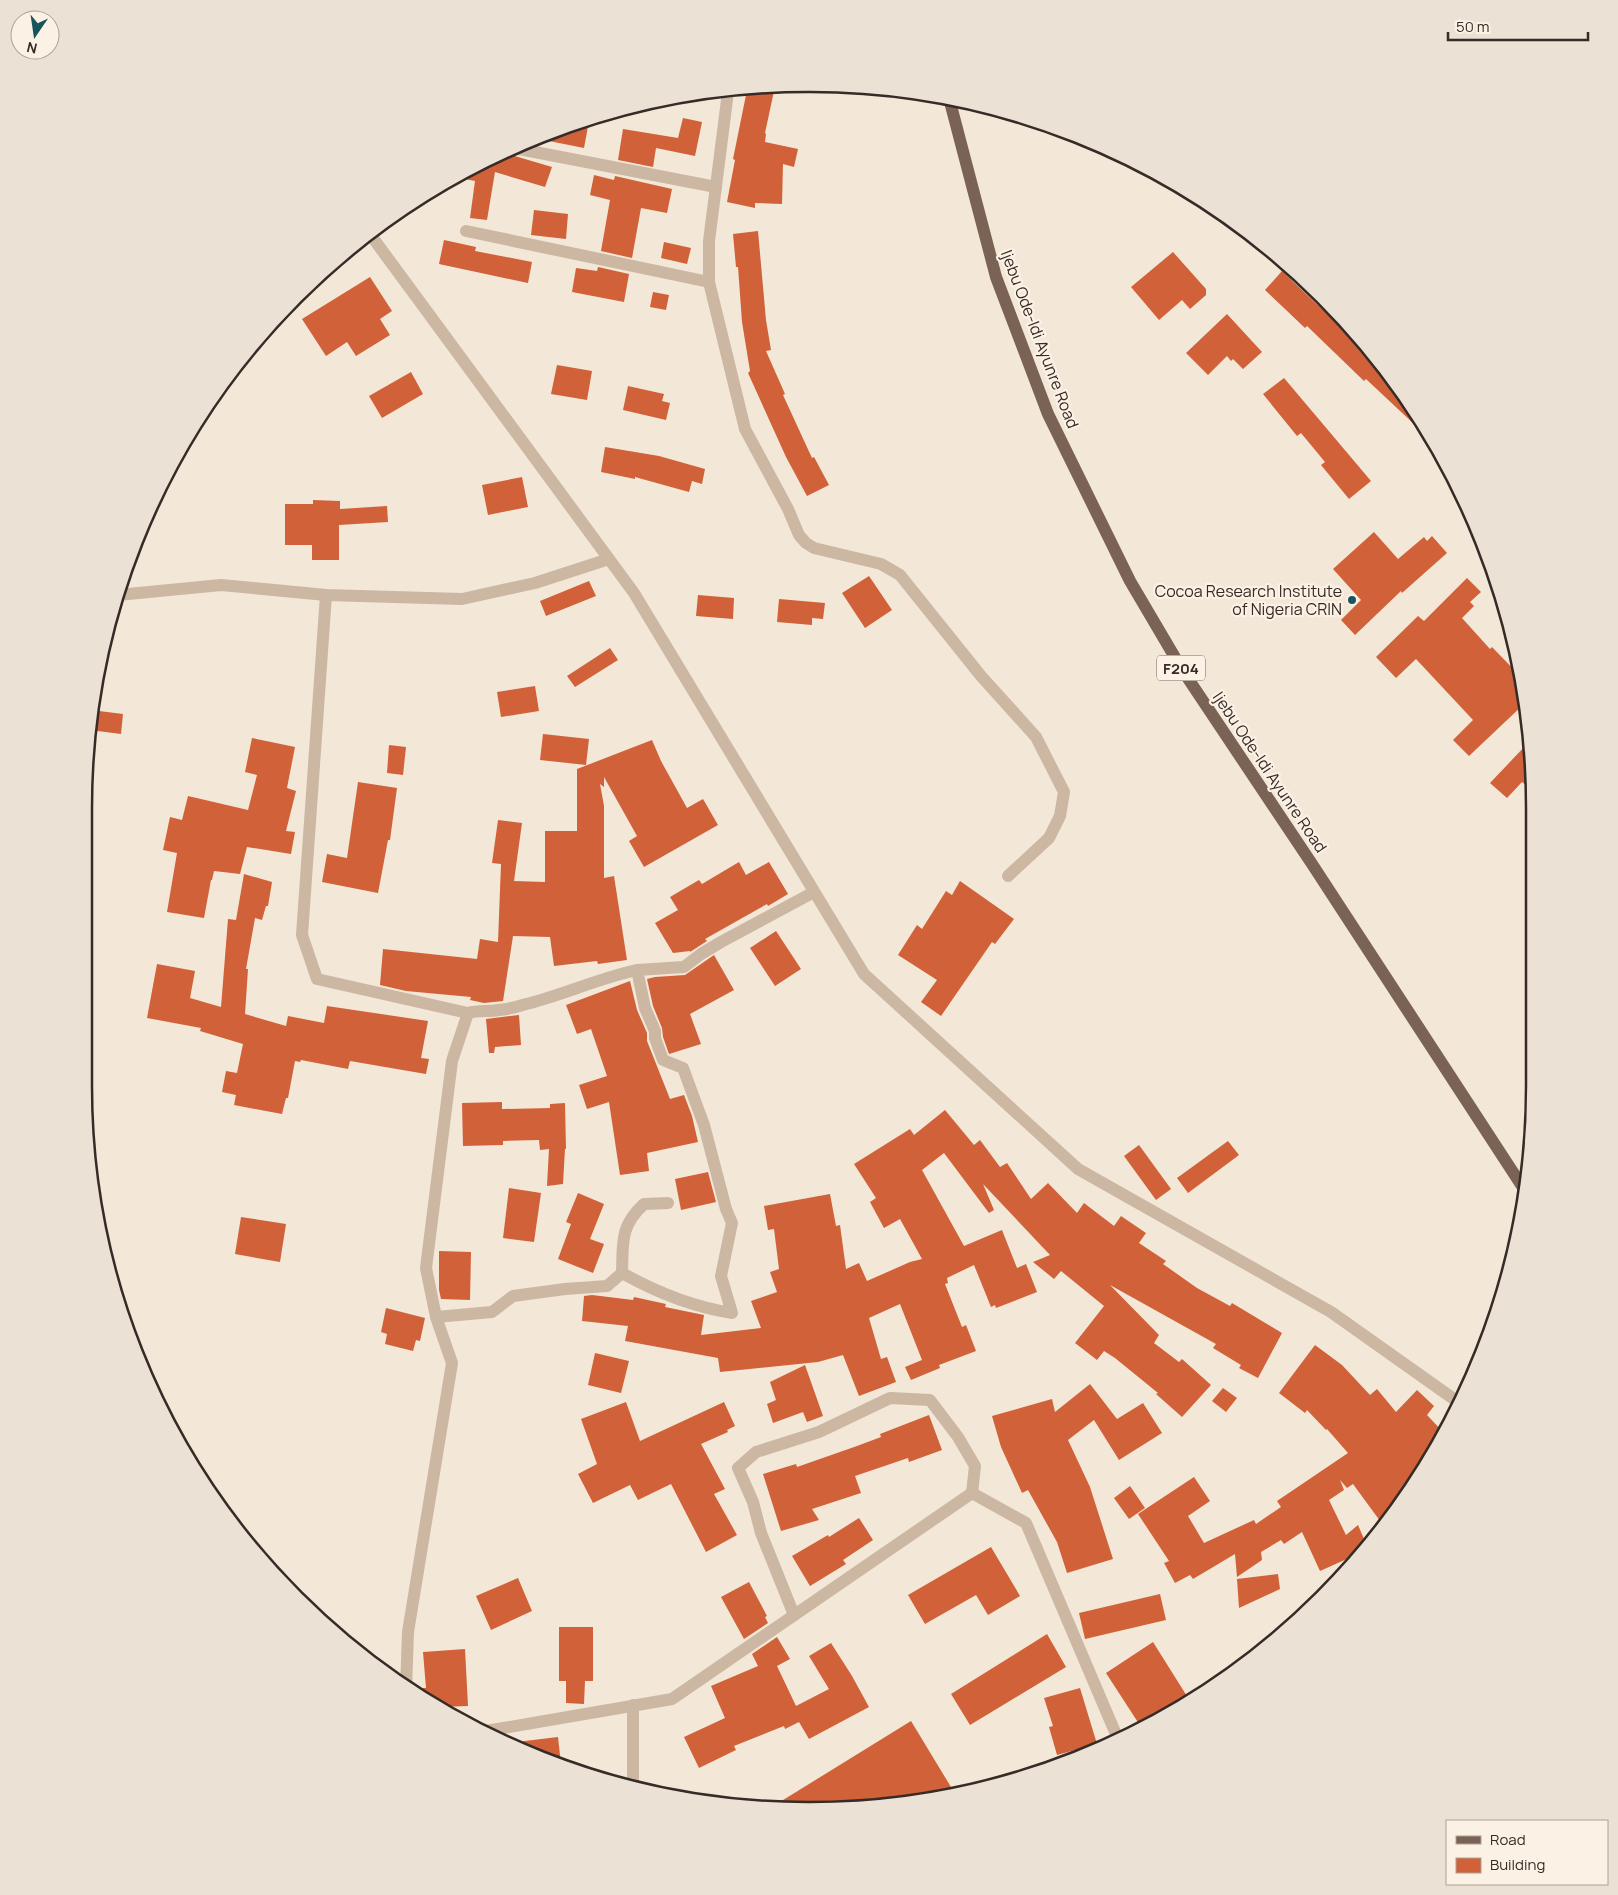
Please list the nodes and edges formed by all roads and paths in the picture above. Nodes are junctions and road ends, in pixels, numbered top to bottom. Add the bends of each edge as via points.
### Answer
1 (727, 98) edge
2 (951, 107) edge
3 (527, 151) edge
4 (716, 187) junction
5 (466, 231) dead end
6 (374, 240) edge
7 (709, 282) junction
8 (609, 558) junction
9 (126, 594) edge
10 (326, 595) junction
11 (1008, 876) dead end
12 (814, 892) junction
13 (637, 970) junction
14 (468, 1012) junction
15 (1519, 1181) edge
16 (668, 1203) dead end
17 (622, 1273) junction
18 (436, 1317) junction
19 (1454, 1399) edge
20 (972, 1493) junction
21 (794, 1615) junction
22 (406, 1679) edge
23 (633, 1705) junction
24 (495, 1730) edge
25 (1116, 1734) edge
26 (633, 1780) edge

1 - 4 street
2 - 15 main road, Ijebu Ode-Idi Ayunre Road / F204 via 996,277 1020,341 1048,414 1130,581 1183,671
3 - 4 street
4 - 7 street via 709,241
5 - 7 street
6 - 8 street
7 - 11 street via 745,429 799,535 814,548 881,564 900,576 980,676 1036,738 1064,792 1060,816 1049,838
8 - 10 street via 535,583 462,599
8 - 12 street via 634,593
9 - 10 street via 221,585
10 - 14 street via 302,935 317,979
12 - 13 street via 721,942 684,966
12 - 19 street via 864,974 1078,1169 1331,1312
13 - 14 street via 524,1005 497,1011
13 - 17 street via 645,1008 663,1060 683,1068 704,1125 731,1219 721,1276 732,1312 680,1300
14 - 18 street via 452,1061 426,1268
16 - 17 street via 644,1204 633,1214 623,1234
17 - 18 street via 607,1286 513,1296 492,1312
18 - 22 street via 452,1363 408,1632
20 - 21 street
20 - 21 street via 976,1466 930,1400 890,1398 818,1432 756,1452 738,1468
20 - 25 street via 1026,1523
21 - 23 street via 672,1699
23 - 24 street
23 - 26 street

